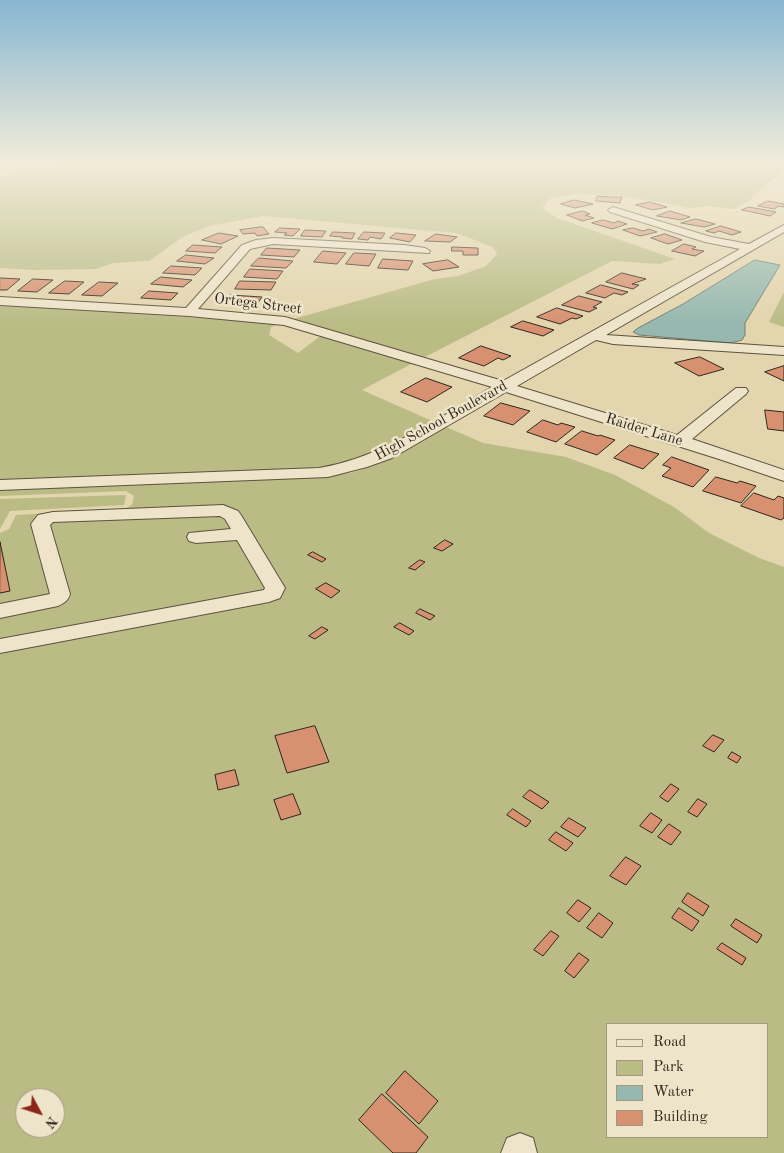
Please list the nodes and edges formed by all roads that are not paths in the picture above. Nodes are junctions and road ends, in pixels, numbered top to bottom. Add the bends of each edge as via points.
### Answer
1 (635, 217) edge
2 (784, 228) edge
3 (750, 247) junction
4 (425, 251) dead end
5 (0, 301) edge
6 (189, 312) junction
7 (593, 336) junction
8 (784, 351) edge
9 (503, 386) junction
10 (742, 391) dead end
11 (680, 441) junction
12 (784, 476) edge
13 (150, 480) junction
14 (0, 485) edge
15 (147, 513) junction
16 (244, 534) junction
17 (196, 537) dead end
18 (0, 611) edge
19 (0, 646) edge

1 - 3 street via 709,240
2 - 3 street, High School Boulevard
3 - 7 street, High School Boulevard
4 - 6 street via 273,241 256,243 246,247
5 - 6 street, Ortega Street
6 - 9 street, Ortega Street via 286,321
7 - 8 street
7 - 9 street, High School Boulevard
9 - 11 street, Raider Lane
9 - 13 street, High School Boulevard via 386,454 346,469
10 - 11 street
11 - 12 street, Raider Lane
13 - 14 street, High School Boulevard
13 - 15 street
15 - 16 street via 223,510 232,515
15 - 18 street via 45,520 40,524 59,597
16 - 17 street
16 - 19 street via 274,584 275,591 269,596

